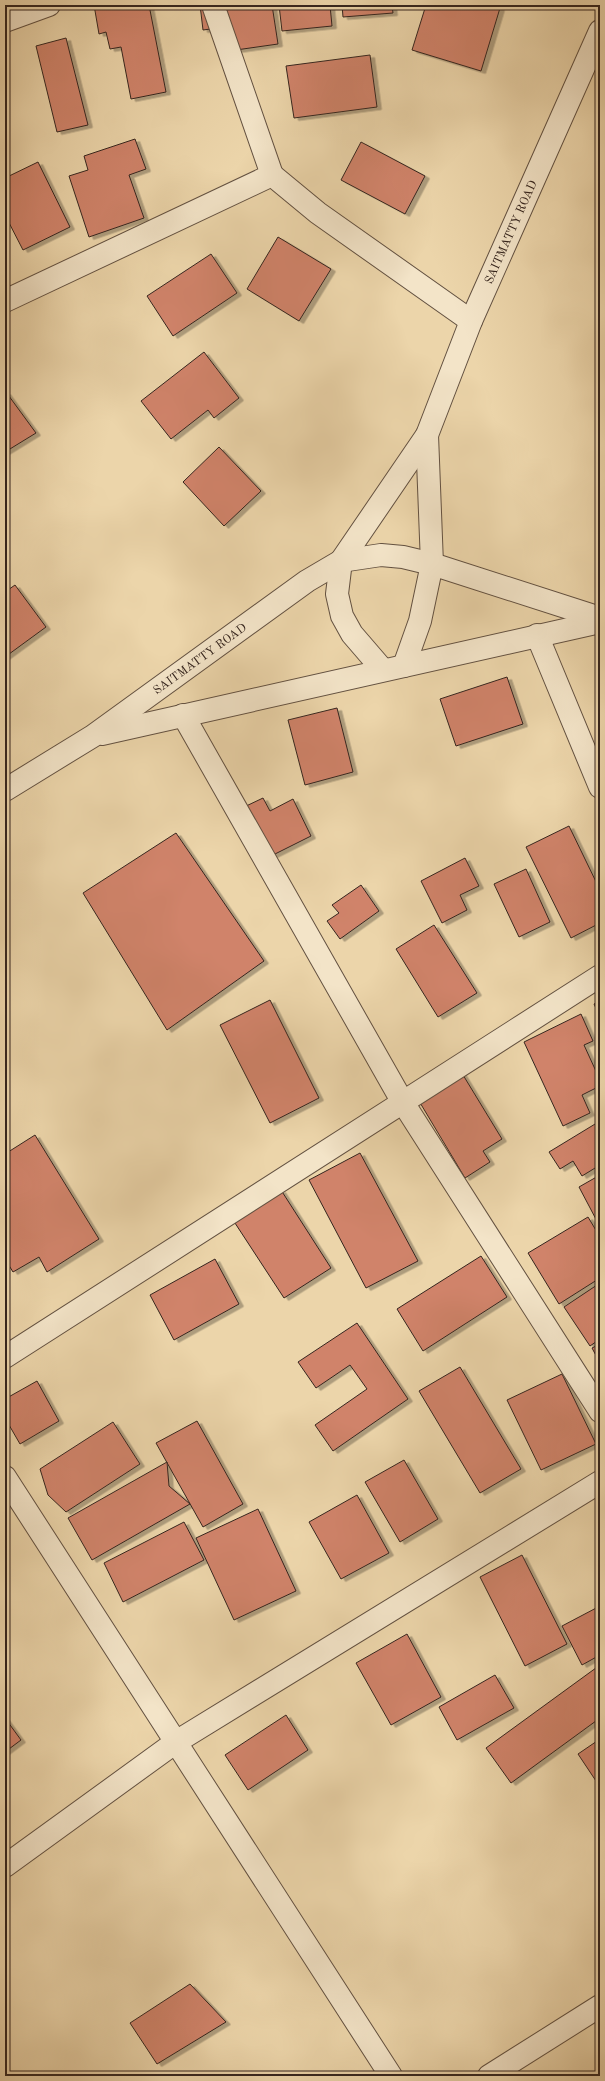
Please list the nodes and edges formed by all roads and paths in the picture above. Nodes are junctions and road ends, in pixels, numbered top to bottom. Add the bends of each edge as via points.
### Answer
1 (49, 5) edge
2 (213, 5) edge
3 (5, 21) edge
4 (600, 31) edge
5 (272, 175) junction
6 (5, 301) edge
7 (471, 321) junction
8 (427, 435) junction
9 (341, 561) junction
10 (432, 564) junction
11 (600, 618) edge
12 (600, 622) edge
13 (537, 636) junction
14 (393, 668) junction
15 (183, 715) junction
16 (93, 736) junction
17 (600, 787) edge
18 (5, 790) edge
19 (600, 976) edge
20 (402, 1101) junction
21 (5, 1357) edge
22 (600, 1411) edge
23 (5, 1477) edge
24 (600, 1482) edge
25 (176, 1742) junction
26 (5, 1866) edge
27 (600, 2006) edge
28 (391, 2076) edge
29 (488, 2076) edge

1 - 3 street
2 - 5 street
4 - 7 street, SAITMATTY ROAD
5 - 6 street
5 - 7 street via 318,213
7 - 8 street, SAITMATTY ROAD
8 - 9 street
8 - 10 street
9 - 10 street via 381,555
9 - 14 street via 337,594 342,616 352,634
9 - 16 street, SAITMATTY ROAD via 307,581
10 - 11 street
10 - 14 street via 420,621
12 - 13 street
13 - 14 street
13 - 17 street
14 - 15 street
15 - 16 street
15 - 20 street
16 - 18 street
19 - 20 street
20 - 21 street
20 - 22 street
23 - 25 street
24 - 25 street
25 - 26 street
25 - 28 street
27 - 29 street

